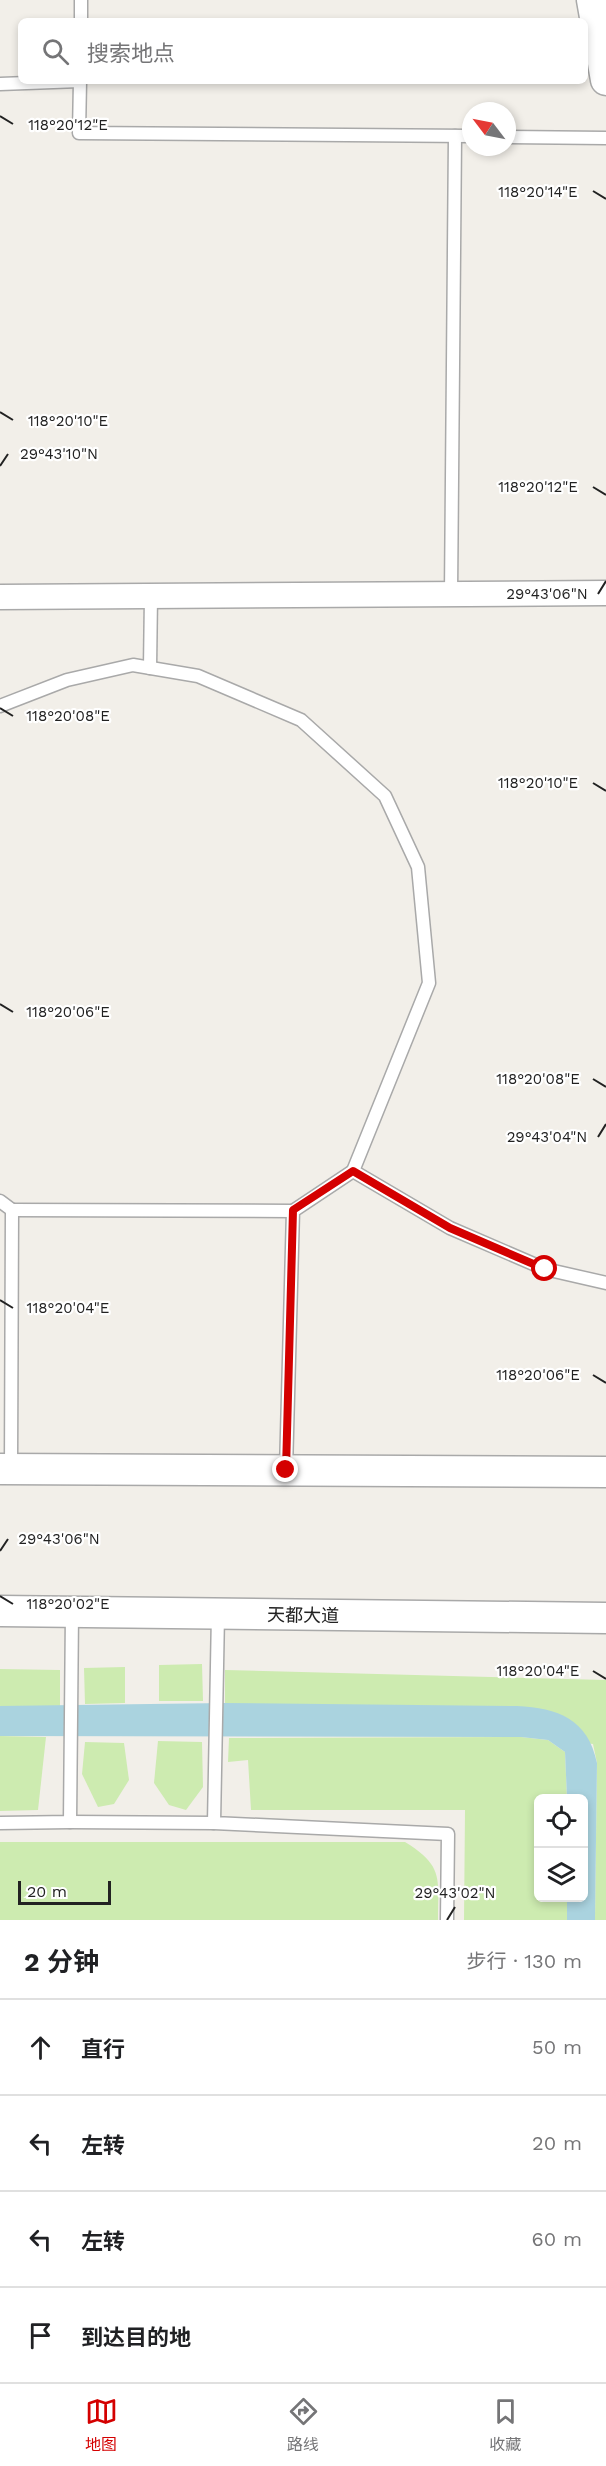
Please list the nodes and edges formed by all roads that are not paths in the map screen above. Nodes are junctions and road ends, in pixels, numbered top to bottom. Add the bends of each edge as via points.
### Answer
1 (81, 0) edge
2 (592, 0) edge
3 (81, 18) edge
4 (606, 81) edge
5 (18, 83) edge
6 (0, 84) edge
7 (80, 84) edge
8 (455, 136) junction
9 (462, 136) edge
10 (516, 136) edge
11 (606, 138) edge
12 (606, 593) edge
13 (452, 594) junction
14 (151, 596) junction
15 (0, 597) edge
16 (150, 668) junction
17 (0, 705) edge
18 (353, 1171) junction
19 (0, 1201) edge
20 (12, 1210) junction
21 (293, 1210) junction
22 (606, 1284) edge
23 (5, 1469) edge
24 (286, 1470) junction
25 (606, 1472) edge
26 (0, 1611) edge
27 (72, 1612) junction
28 (218, 1614) junction
29 (606, 1618) edge
30 (70, 1822) junction
31 (0, 1823) edge
32 (214, 1823) junction
33 (447, 1920) edge

1 - 3 lane
2 - 4 street
5 - 6 lane
7 - 8 lane via 79,133
8 - 9 lane
8 - 13 lane
10 - 11 lane
12 - 13 street
13 - 14 street
14 - 15 street
14 - 16 lane
16 - 17 lane via 133,665 67,680
16 - 18 lane via 198,676 301,720 385,796 418,867 429,983
18 - 21 lane
18 - 22 lane via 450,1228 545,1269
19 - 20 lane
20 - 21 lane
20 - 23 lane
21 - 24 lane
23 - 24 street
24 - 25 street
26 - 27 street, 天都大道
27 - 28 street, 天都大道
27 - 30 lane
28 - 29 street, 天都大道
28 - 32 lane
30 - 31 lane
30 - 32 lane
32 - 33 lane via 448,1834

